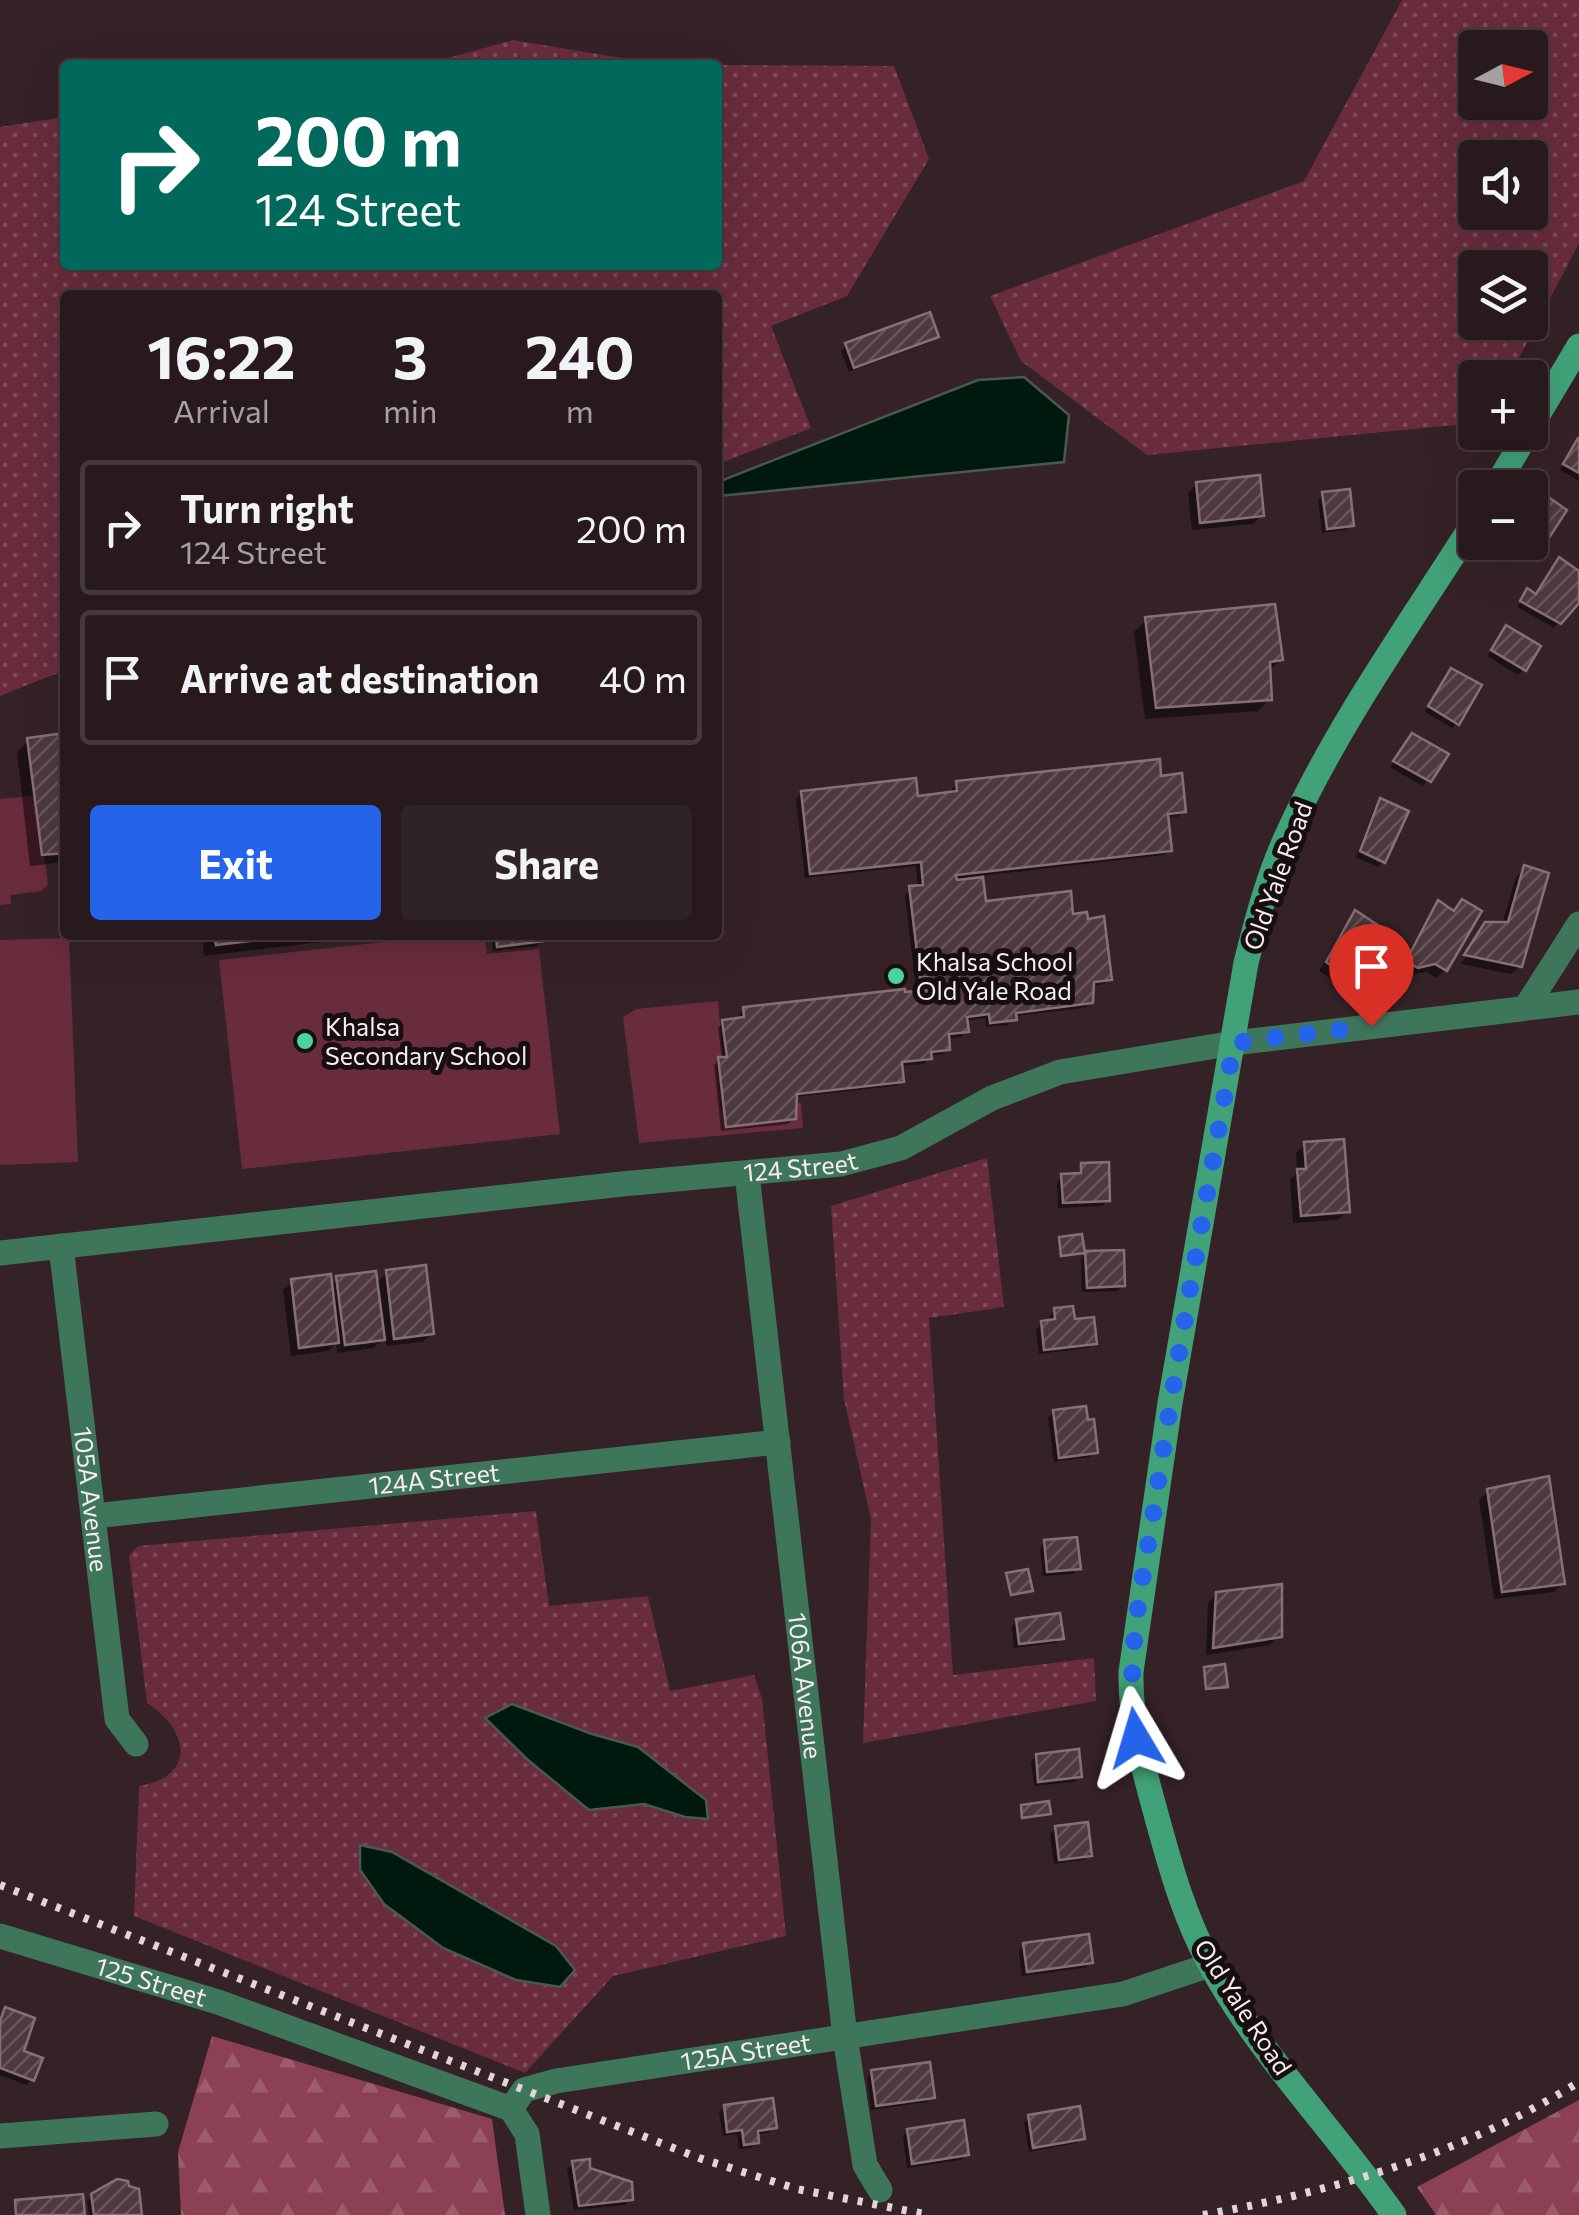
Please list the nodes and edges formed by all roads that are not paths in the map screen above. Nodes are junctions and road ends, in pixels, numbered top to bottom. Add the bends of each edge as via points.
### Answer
1 (1579, 346) edge
2 (1548, 398) edge
3 (1458, 547) edge
4 (1579, 924) edge
5 (1579, 1002) edge
6 (1526, 1008) junction
7 (1234, 1043) junction
8 (747, 1174) junction
9 (61, 1246) junction
10 (0, 1253) edge
11 (778, 1442) junction
12 (94, 1516) junction
13 (136, 1744) dead end
14 (0, 1936) edge
15 (1210, 1965) junction
16 (846, 2038) junction
17 (511, 2109) junction
18 (156, 2124) dead end
19 (0, 2136) edge
20 (880, 2190) dead end
21 (538, 2215) edge
22 (1394, 2215) edge

1 - 2 main road
3 - 7 main road, Old Yale Road via 1287,835 1256,921
4 - 6 street
5 - 6 street, 124 Street
6 - 7 street, 124 Street
7 - 8 street, 124 Street via 1060,1072 992,1098 900,1148 841,1164
7 - 15 main road, Old Yale Road via 1131,1672 1147,1783 1174,1880
8 - 9 street, 124 Street
8 - 11 street, 106A Avenue
9 - 10 street, 124 Street
9 - 12 street, 105A Avenue
11 - 12 street, 124A Street
11 - 16 street, 106A Avenue
12 - 13 street, 105A Avenue via 116,1720
14 - 17 street, 125 Street via 300,2030
15 - 16 street, 125A Street via 1123,1994
15 - 22 main road, Old Yale Road via 1284,2074
16 - 17 street, 125A Street via 556,2081 524,2090
16 - 20 street, 106A Avenue via 865,2165
17 - 21 street via 527,2134
18 - 19 street

